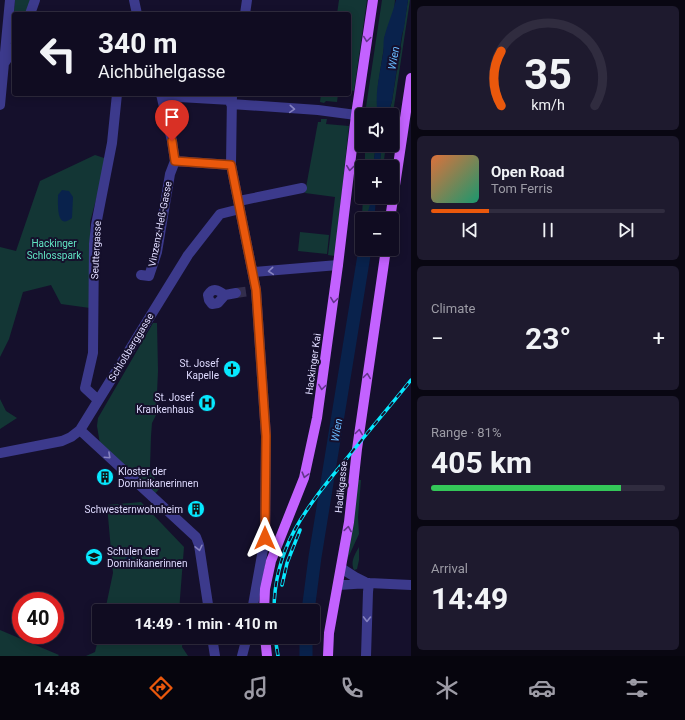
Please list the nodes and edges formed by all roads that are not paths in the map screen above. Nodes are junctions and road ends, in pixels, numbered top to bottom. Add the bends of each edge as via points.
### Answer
1 (10, 0) edge
2 (35, 0) edge
3 (134, 0) edge
4 (247, 0) edge
5 (373, 0) edge
6 (31, 12) edge
7 (137, 12) edge
8 (245, 12) edge
9 (12, 51) edge
10 (2, 64) edge
11 (411, 78) edge
12 (117, 96) edge
13 (161, 96) edge
14 (178, 96) edge
15 (231, 99) edge
16 (0, 105) edge
17 (357, 108) edge
18 (355, 115) edge
19 (355, 123) edge
20 (175, 161) junction
21 (231, 165) junction
22 (302, 188) dead end
23 (240, 205) junction
24 (391, 212) edge
25 (385, 256) edge
26 (338, 265) junction
27 (253, 272) junction
28 (141, 275) dead end
29 (236, 293) tunnel mouth
30 (225, 295) dead end
31 (98, 400) junction
32 (80, 430) junction
33 (0, 453) edge
34 (341, 568) junction
35 (369, 583) junction
36 (338, 585) junction
37 (411, 585) edge
38 (207, 604) edge
39 (253, 604) edge
40 (264, 604) edge
41 (213, 644) edge
42 (245, 644) edge
43 (265, 644) edge
44 (215, 656) edge
45 (242, 656) edge
46 (266, 656) edge
47 (328, 656) edge
48 (366, 656) edge

1 - 10 street
2 - 6 street
3 - 7 street
4 - 8 street
5 -> 17 main road, Hackinger Kai
9 - 10 street
10 - 16 street
11 - 24 main road
12 - 31 street, Seuttergasse via 112,143 94,244 94,353 86,388
13 - 20 street, Vinzenz-Heß-Gasse
14 - 15 street
15 -> 18 street
15 - 21 street
19 -> 26 main road, Hackinger Kai
20 - 21 street
20 - 28 street, Vinzenz-Heß-Gasse via 170,174 156,252 149,276
21 - 23 street
22 - 23 street, Schloßberggasse
23 - 27 street
23 - 31 street, Schloßberggasse via 220,214 193,248
34 -> 25 main road, Hadikgasse
26 -> 27 street
26 -> 40 main road, Hackinger Kai via 314,437 304,478 271,561
27 - 39 street via 266,436 265,531
29 - 30 street
31 - 32 street, Schloßberggasse
32 - 33 street, Schloßberggasse via 62,441
32 -> 38 street via 196,537
34 - 35 street
34 - 36 main road, Hadikgasse
35 - 36 street
35 - 37 street
35 -> 48 street
36 - 47 main road, Hadikgasse via 329,633
41 - 44 street
42 - 45 street
43 - 46 main road

